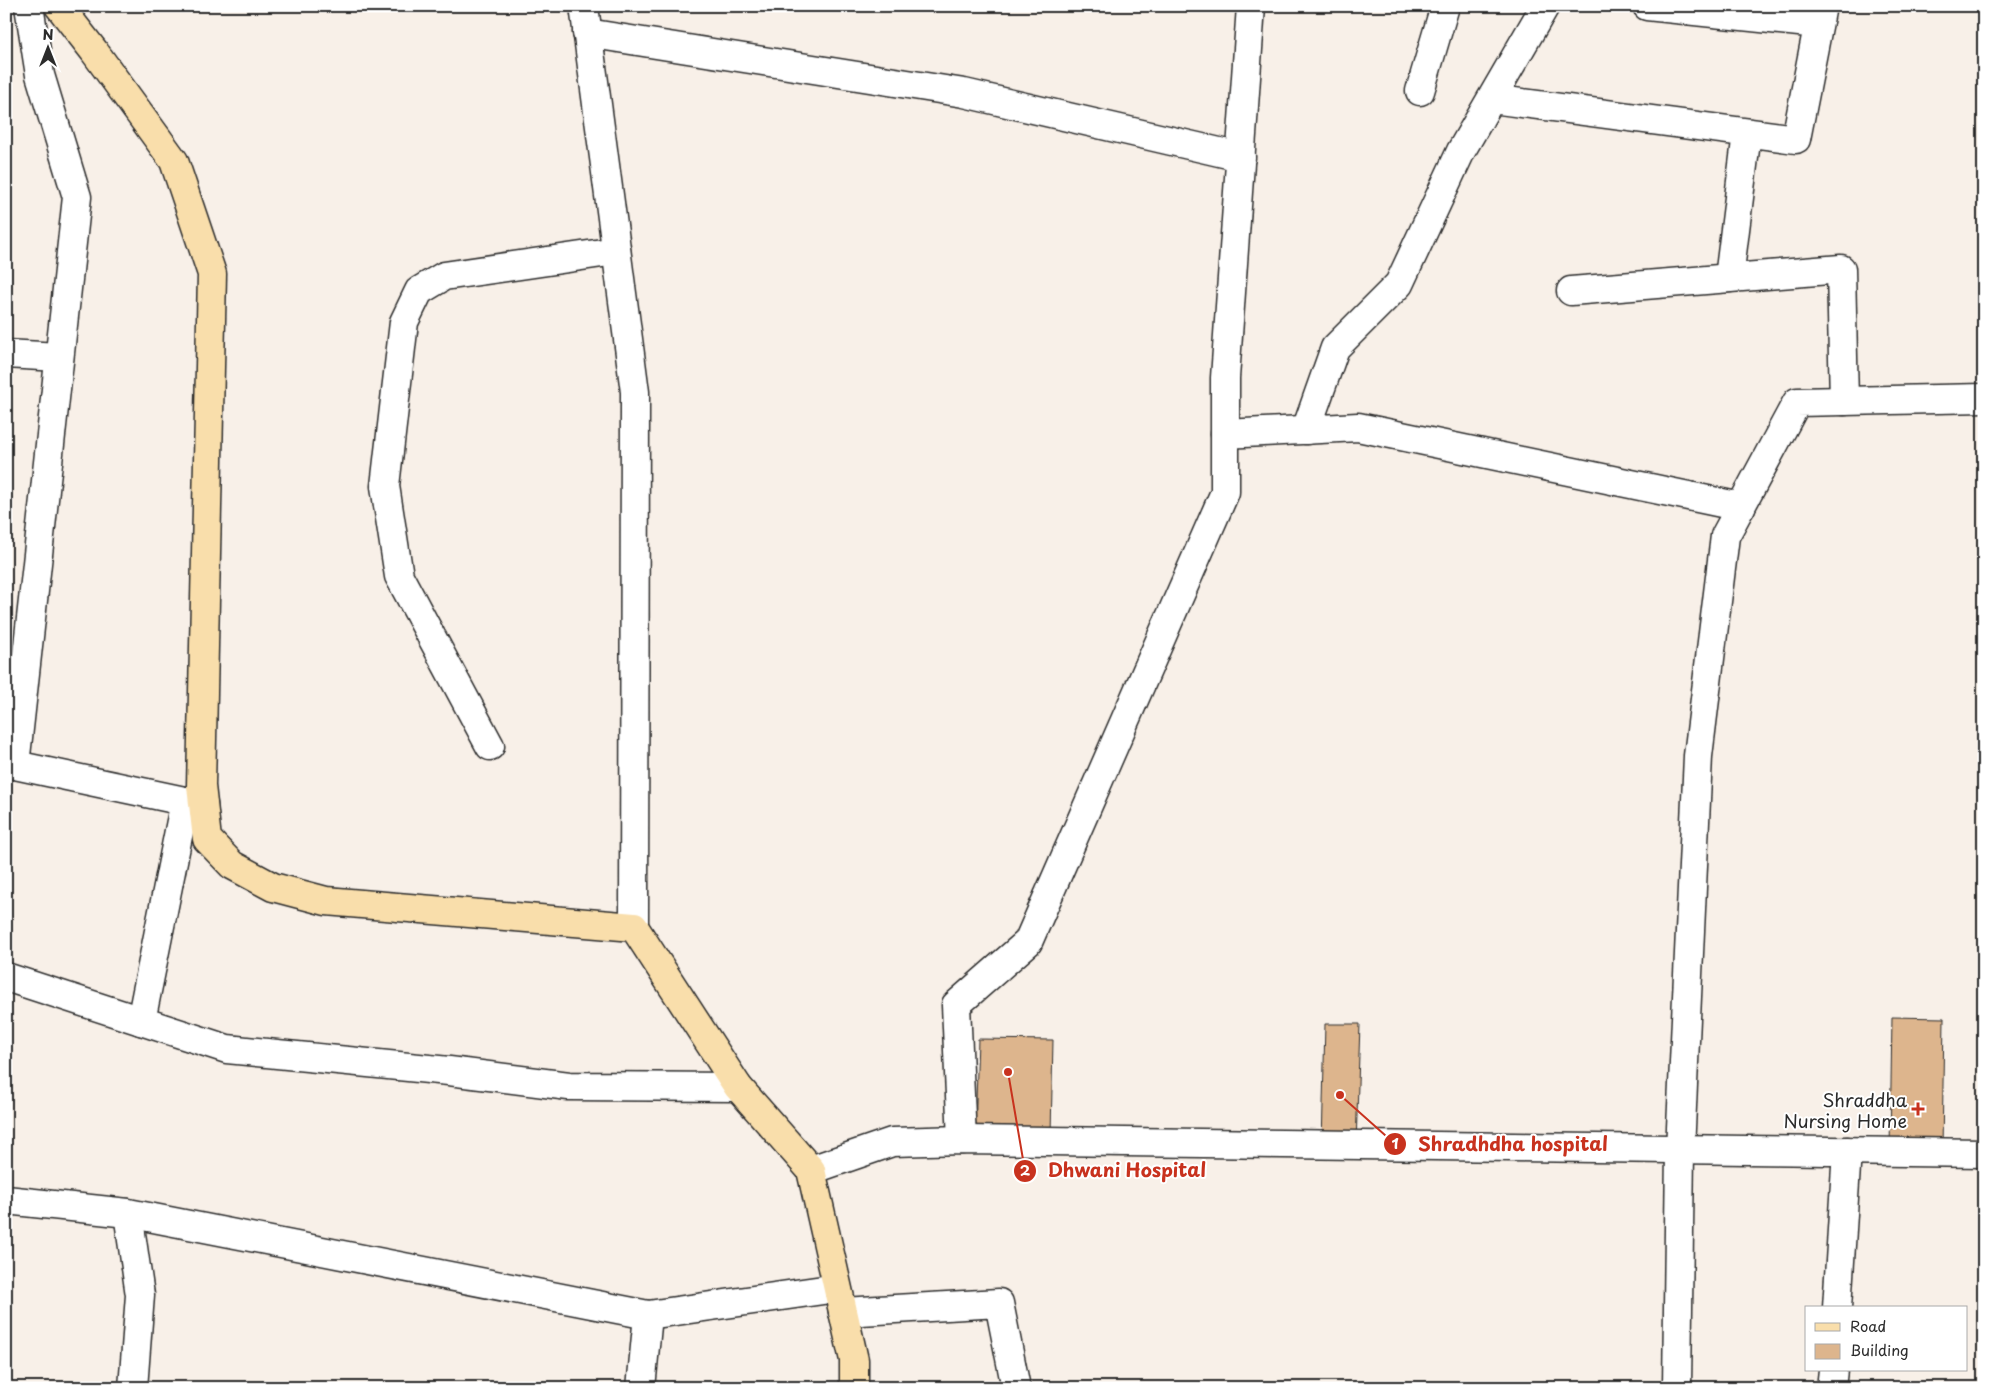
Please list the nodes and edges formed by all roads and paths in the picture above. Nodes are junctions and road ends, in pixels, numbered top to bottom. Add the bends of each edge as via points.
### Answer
1 (29, 6) edge
2 (59, 6) edge
3 (584, 6) edge
4 (1251, 6) edge
5 (1445, 6) edge
6 (1545, 6) edge
7 (1647, 6) edge
8 (1820, 15) edge
9 (587, 33) junction
10 (1420, 92) dead end
11 (1492, 99) junction
12 (1747, 133) junction
13 (1241, 157) junction
14 (616, 251) junction
15 (1729, 278) junction
16 (1571, 291) dead end
17 (6, 354) edge
18 (59, 357) junction
19 (1984, 398) edge
20 (1844, 401) junction
21 (1306, 430) junction
22 (1225, 434) junction
23 (1740, 507) junction
24 (490, 746) dead end
25 (194, 803) junction
26 (634, 927) junction
27 (6, 977) edge
28 (141, 1021) junction
29 (738, 1087) junction
30 (962, 1140) junction
31 (1680, 1150) junction
32 (1847, 1151) junction
33 (1984, 1153) edge
34 (811, 1170) junction
35 (6, 1200) edge
36 (128, 1213) junction
37 (840, 1300) junction
38 (1837, 1306) edge
39 (648, 1316) junction
40 (1833, 1372) edge
41 (133, 1388) edge
42 (641, 1388) edge
43 (854, 1388) edge
44 (1016, 1388) edge
45 (1677, 1388) edge
46 (1832, 1388) edge

1 - 18 street via 40,75 77,197
2 - 25 main road via 174,161 212,274 201,786
3 - 9 street
4 - 13 street
5 - 10 street
6 - 11 street
7 - 8 street
8 - 12 street via 1796,139
9 - 13 street via 964,93
9 - 14 street
11 - 12 street
11 - 21 street via 1461,151 1398,284 1335,348
12 - 15 street
13 - 22 street via 1225,378
14 - 24 street via 444,276 419,291 404,322 385,486 399,576
14 - 26 street via 634,392
15 - 16 street
15 - 20 street via 1841,269
17 - 18 street
18 - 25 street via 15,765
19 - 20 street
20 - 23 street via 1796,402
21 - 22 street
21 - 23 street via 1358,427
22 - 30 street via 1225,492 1028,942 956,1005
23 - 31 street via 1725,536 1698,756
25 - 26 main road via 207,839 232,865 273,887 326,901
25 - 28 street
26 - 29 main road
27 - 28 street
28 - 29 street via 227,1049 569,1086
29 - 34 main road
30 - 31 street
30 - 34 street via 892,1142
31 - 32 street
31 - 45 street
32 - 33 street
32 - 38 street
34 - 37 main road
35 - 36 street
36 - 39 street
36 - 41 street via 140,1295
37 - 39 street
37 - 43 main road via 854,1360
37 - 44 street via 1000,1303
39 - 42 street
40 - 46 street

